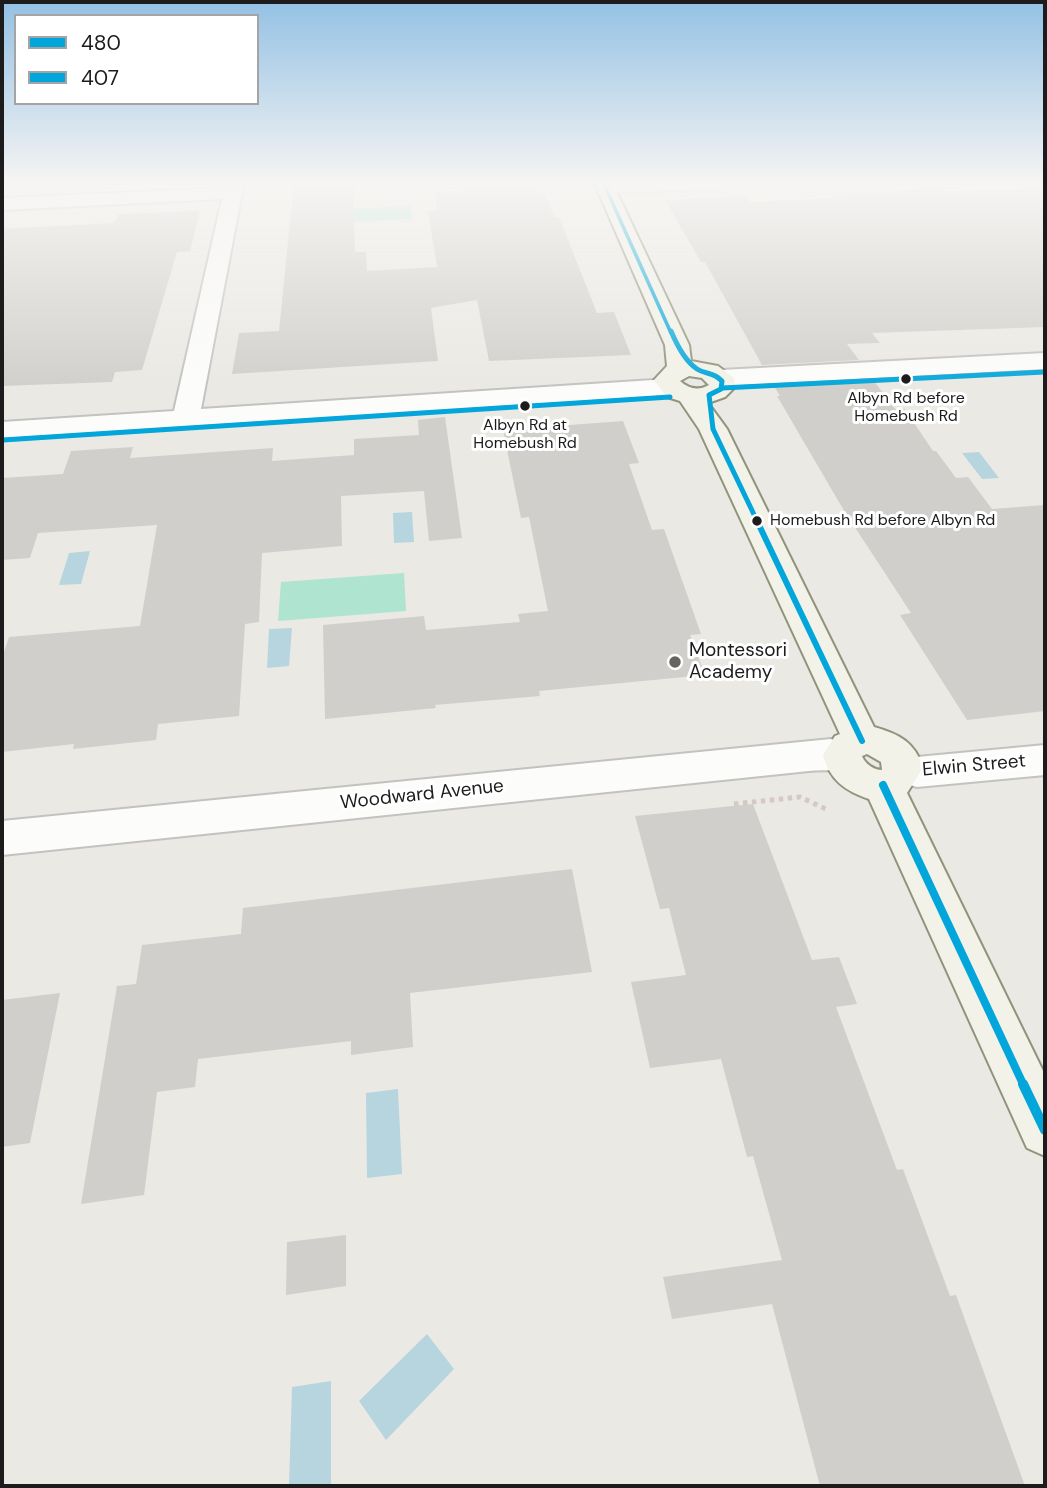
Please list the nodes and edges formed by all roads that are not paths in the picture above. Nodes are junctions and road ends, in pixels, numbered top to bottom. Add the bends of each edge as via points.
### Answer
1 (220, 251) edge
2 (635, 251) edge
3 (1045, 361) edge
4 (692, 377) junction
5 (186, 418) junction
6 (2, 430) edge
7 (852, 749) junction
8 (1045, 760) edge
9 (893, 776) junction
10 (2, 838) edge
11 (1045, 1130) edge

1 - 5 street
2 - 4 main road
3 - 4 street
4 - 5 street
4 - 7 main road
5 - 6 street
7 - 9 main road via 846,769 857,779
7 - 10 street, Woodward Avenue
8 - 9 street, Elwin Street
9 - 11 main road

